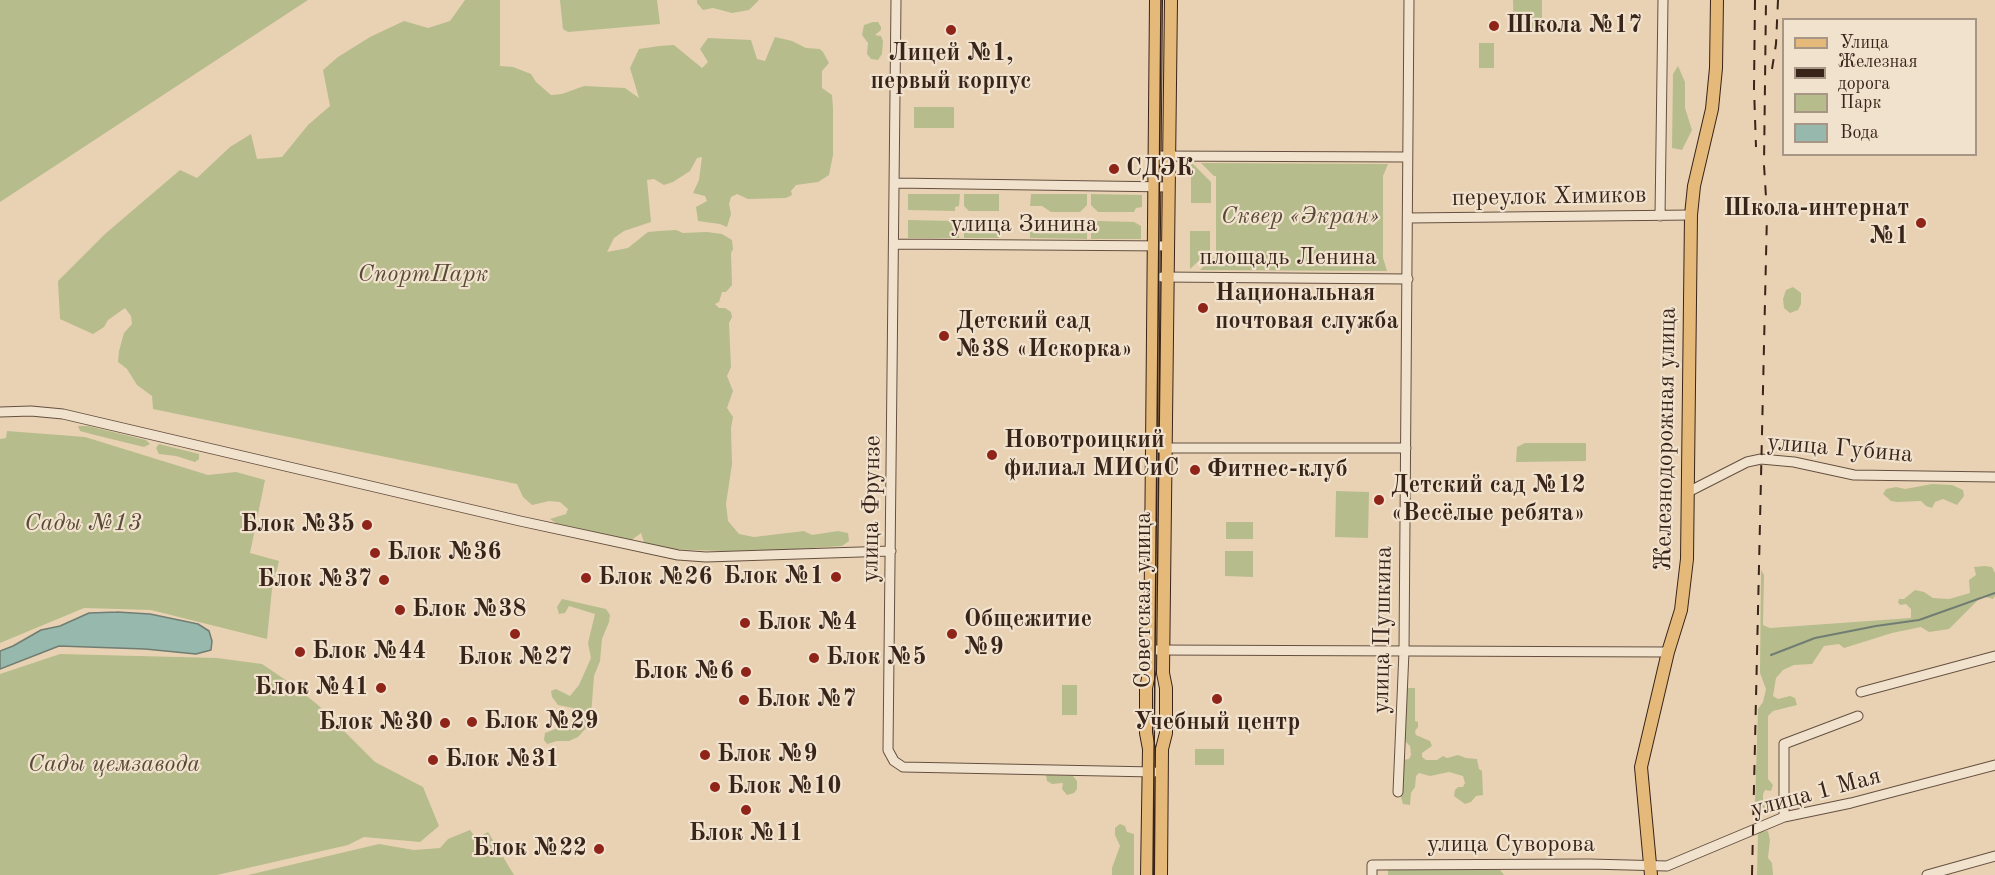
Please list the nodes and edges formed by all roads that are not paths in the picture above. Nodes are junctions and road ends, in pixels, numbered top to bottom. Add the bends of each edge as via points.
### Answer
1 (896, 0) edge
2 (1156, 0) edge
3 (1171, 0) edge
4 (1409, 0) edge
5 (1663, 0) edge
6 (1717, 0) edge
7 (1154, 156) junction
8 (1169, 156) junction
9 (1407, 157) junction
10 (894, 183) junction
11 (1154, 187) junction
12 (1169, 187) junction
13 (1691, 215) junction
14 (1660, 216) junction
15 (1408, 218) junction
16 (894, 244) junction
17 (1154, 246) junction
18 (1168, 246) junction
19 (1153, 277) junction
20 (1168, 277) junction
21 (1408, 279) junction
22 (0, 412) edge
23 (1152, 448) junction
24 (1166, 448) junction
25 (1406, 448) junction
26 (1995, 477) edge
27 (1688, 492) junction
28 (891, 551) junction
29 (1150, 650) junction
30 (1163, 650) junction
31 (1404, 651) junction
32 (1668, 652) junction
33 (1995, 656) edge
34 (1861, 692) dead end
35 (1858, 716) dead end
36 (1995, 765) edge
37 (1148, 772) junction
38 (1162, 772) junction
39 (1398, 792) dead end
40 (1784, 817) junction
41 (1995, 856) edge
42 (1372, 870) edge
43 (1651, 870) edge
44 (1147, 875) edge
45 (1161, 875) edge
46 (1927, 875) edge

1 - 10 street, улица Фрунзе
2 - 7 main road, Советская улица
3 - 8 main road, Советская улица
4 - 9 street, улица Пушкина
5 - 14 street
6 - 13 main road, Железнодорожная улица via 1712,109
7 - 8 street
7 - 11 main road, Советская улица
8 - 9 street
8 - 12 main road, Советская улица
9 - 15 street, улица Пушкина
10 - 11 street, улица Зинина
10 - 16 street, улица Фрунзе
11 - 12 street, улица Зинина
11 - 17 main road, Советская улица
12 - 18 main road, Советская улица
13 - 14 street, переулок Химиков
13 - 27 main road, Железнодорожная улица
14 - 15 street, переулок Химиков
15 - 21 street, улица Пушкина
16 - 17 street, улица Зинина
16 - 28 street, улица Фрунзе
17 - 18 street, улица Зинина
17 - 19 main road, Советская улица
18 - 20 main road, Советская улица
19 - 20 street, площадь Ленина
19 - 23 main road, Советская улица
20 - 21 street, площадь Ленина
20 - 24 main road, Советская улица
21 - 25 street, улица Пушкина
22 - 28 street via 63,414 678,555
23 - 24 street
23 - 29 main road, Советская улица
24 - 25 street
24 - 30 main road, Советская улица
25 - 31 street, улица Пушкина
26 - 27 street, улица Губина via 1854,475 1761,459
27 - 32 main road, Железнодорожная улица via 1681,610
28 - 37 street, улица Фрунзе via 888,750 894,761 903,767
29 - 30 street
29 - 37 main road, Советская улица via 1146,688
30 - 31 street
30 - 38 main road, Советская улица via 1166,733
31 - 32 street
31 - 39 street, улица Пушкина
32 - 43 main road, Железнодорожная улица via 1641,767
33 - 34 street
35 - 40 street via 1784,744
36 - 40 street, улица 1 Мая
37 - 38 street, улица Фрунзе
37 - 44 main road, Советская улица
38 - 45 main road, Советская улица
40 - 43 street, улица 1 Мая
41 - 46 street
42 - 43 street, улица Суворова

